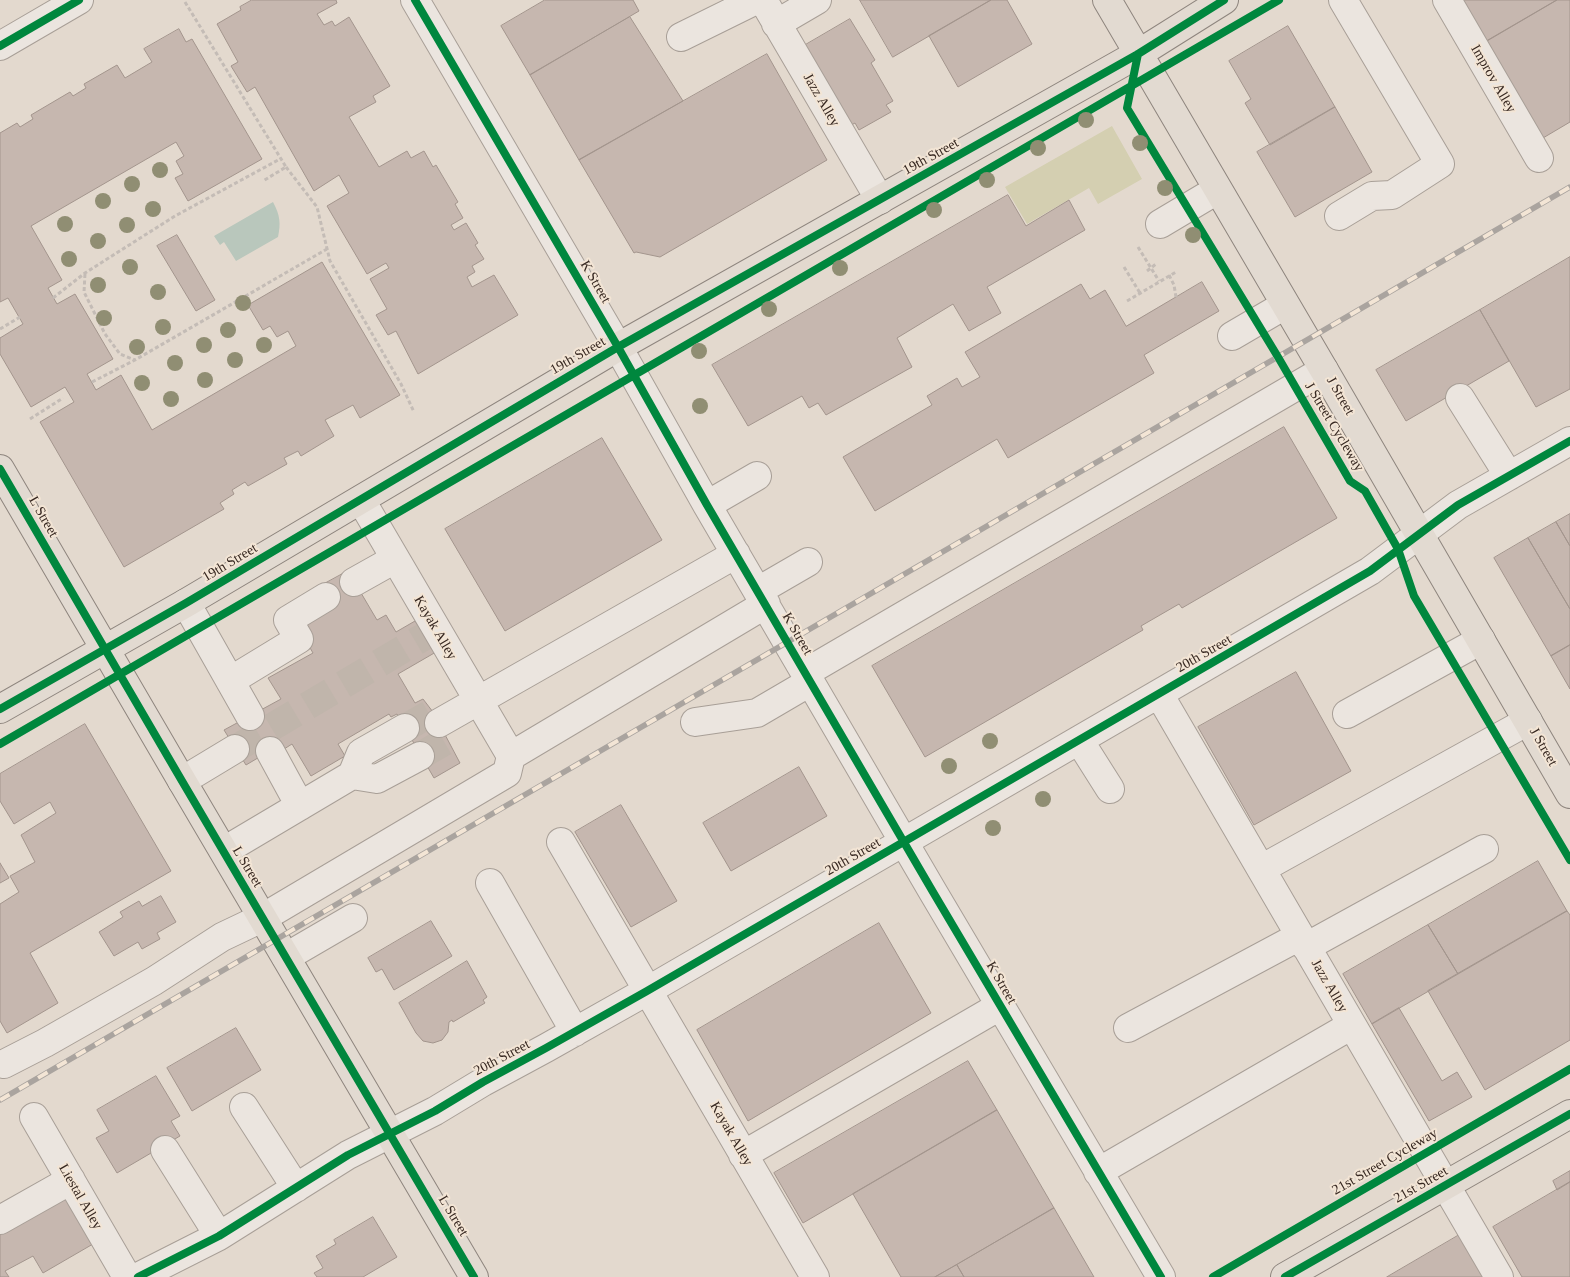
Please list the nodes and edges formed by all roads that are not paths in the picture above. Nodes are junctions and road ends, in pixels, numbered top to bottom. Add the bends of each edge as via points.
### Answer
1 (415, 0) edge
2 (756, 0) edge
3 (763, 0) edge
4 (817, 0) edge
5 (1107, 0) edge
6 (1224, 0) edge
7 (1343, 0) edge
8 (1447, 0) edge
9 (76, 1) edge
10 (776, 24) junction
11 (681, 37) dead end
12 (0, 46) edge
13 (1138, 54) junction
14 (1539, 158) dead end
15 (1218, 190) junction
16 (880, 200) junction
17 (1339, 216) dead end
18 (1160, 224) dead end
19 (1286, 305) junction
20 (1232, 336) dead end
21 (618, 347) junction
22 (1324, 370) junction
23 (1460, 398) dead end
24 (1570, 441) edge
25 (0, 468) edge
26 (757, 476) dead end
27 (1509, 476) junction
28 (361, 500) junction
29 (707, 505) junction
30 (1419, 534) junction
31 (736, 554) junction
32 (395, 559) junction
33 (808, 562) dead end
34 (354, 582) dead end
35 (326, 597) dead end
36 (762, 598) junction
37 (186, 603) junction
38 (1481, 640) junction
39 (105, 648) junction
40 (807, 677) junction
41 (230, 681) junction
42 (1159, 694) junction
43 (479, 703) junction
44 (0, 709) edge
45 (1347, 714) dead end
46 (250, 716) dead end
47 (1528, 721) junction
48 (695, 722) dead end
49 (440, 725) tunnel mouth
50 (1079, 740) junction
51 (412, 741) tunnel mouth
52 (235, 749) tunnel mouth
53 (270, 751) dead end
54 (511, 756) junction
55 (182, 781) junction
56 (1110, 789) dead end
57 (1570, 794) edge
58 (300, 806) junction
59 (561, 842) dead end
60 (904, 842) junction
61 (1484, 849) dead end
62 (224, 851) junction
63 (1261, 869) junction
64 (490, 884) dead end
65 (264, 917) junction
66 (353, 918) dead end
67 (1303, 941) junction
68 (286, 957) junction
69 (647, 991) junction
70 (1000, 1006) junction
71 (1352, 1025) junction
72 (1128, 1028) dead end
73 (575, 1032) junction
74 (4, 1063) edge
75 (244, 1107) dead end
76 (1570, 1114) edge
77 (34, 1118) dead end
78 (390, 1134) junction
79 (165, 1150) dead end
80 (744, 1155) junction
81 (1098, 1172) junction
82 (71, 1180) junction
83 (1446, 1185) junction
84 (296, 1188) junction
85 (0, 1220) edge
86 (220, 1236) junction
87 (469, 1275) edge
88 (127, 1277) edge
89 (138, 1277) edge
90 (814, 1277) edge
91 (1161, 1277) edge
92 (1285, 1277) edge
93 (1499, 1277) edge

1 - 21 street, K Street
2 - 11 street
3 - 10 street, Jazz Alley
4 - 10 street
5 - 13 main road, J Street
6 - 13 main road, 19th Street
7 - 17 street via 1440,164 1392,195 1372,196
8 - 14 street, Improv Alley
9 - 12 street
10 - 16 street, Jazz Alley
13 - 15 main road, J Street
13 - 16 main road, 19th Street
15 - 18 street
15 - 19 main road, J Street
16 - 21 main road, 19th Street
19 - 20 street
19 - 22 main road, J Street
21 - 28 main road, 19th Street
21 - 29 street, K Street
22 - 30 main road, J Street
22 - 40 street
23 - 27 street
24 - 27 street, 20th Street
25 - 39 main road, L Street
26 - 29 street
27 - 30 street, 20th Street
28 - 32 street, Kayak Alley
28 - 37 main road, 19th Street
29 - 31 street, K Street
30 - 38 main road, J Street
30 - 42 street, 20th Street via 1370,571
31 - 36 street, K Street
31 - 43 street
32 - 34 street
32 - 43 street, Kayak Alley via 430,632
33 - 36 street
35 - 41 street via 288,620 299,639
36 - 40 street, K Street
36 - 54 street
37 - 39 main road, 19th Street
37 - 41 street
38 - 45 street
38 - 47 main road, J Street
39 - 44 main road, 19th Street
39 - 55 main road, L Street
40 - 48 street via 757,713
40 - 60 street, K Street
41 - 46 street
42 - 50 street, 20th Street
42 - 63 street, Jazz Alley
43 - 49 street
43 - 54 street, Kayak Alley
47 - 57 main road, J Street
47 - 63 street
50 - 56 street
50 - 60 street, 20th Street
51 - 58 street via 361,753 352,775
52 - 55 street
53 - 58 street
54 - 65 street via 507,773
55 - 62 main road, L Street
58 - 62 street
59 - 69 street, Kayak Alley
60 - 69 street, 20th Street
60 - 70 street, K Street
61 - 67 street
62 - 65 main road, L Street
63 - 67 street, Jazz Alley
64 - 73 street
65 - 68 main road, L Street
65 - 74 street via 222,938 45,1043
66 - 68 street
67 - 71 street, Jazz Alley
67 - 72 street
68 - 78 main road, L Street
69 - 73 street, 20th Street
69 - 80 street, Kayak Alley
70 - 80 street
70 - 81 street, K Street
71 - 81 street
71 - 83 street, Jazz Alley
73 - 78 street, 20th Street
75 - 84 street
76 - 83 main road, 21st Street
77 - 82 street, Liestal Alley
78 - 84 street, 20th Street via 348,1155
78 - 87 main road, L Street
79 - 86 street
80 - 90 street, Kayak Alley
81 - 91 street, K Street
82 - 85 street
82 - 88 street, Liestal Alley
83 - 92 main road, 21st Street
83 - 93 street, Jazz Alley
84 - 86 street, 20th Street
86 - 89 street, 20th Street

